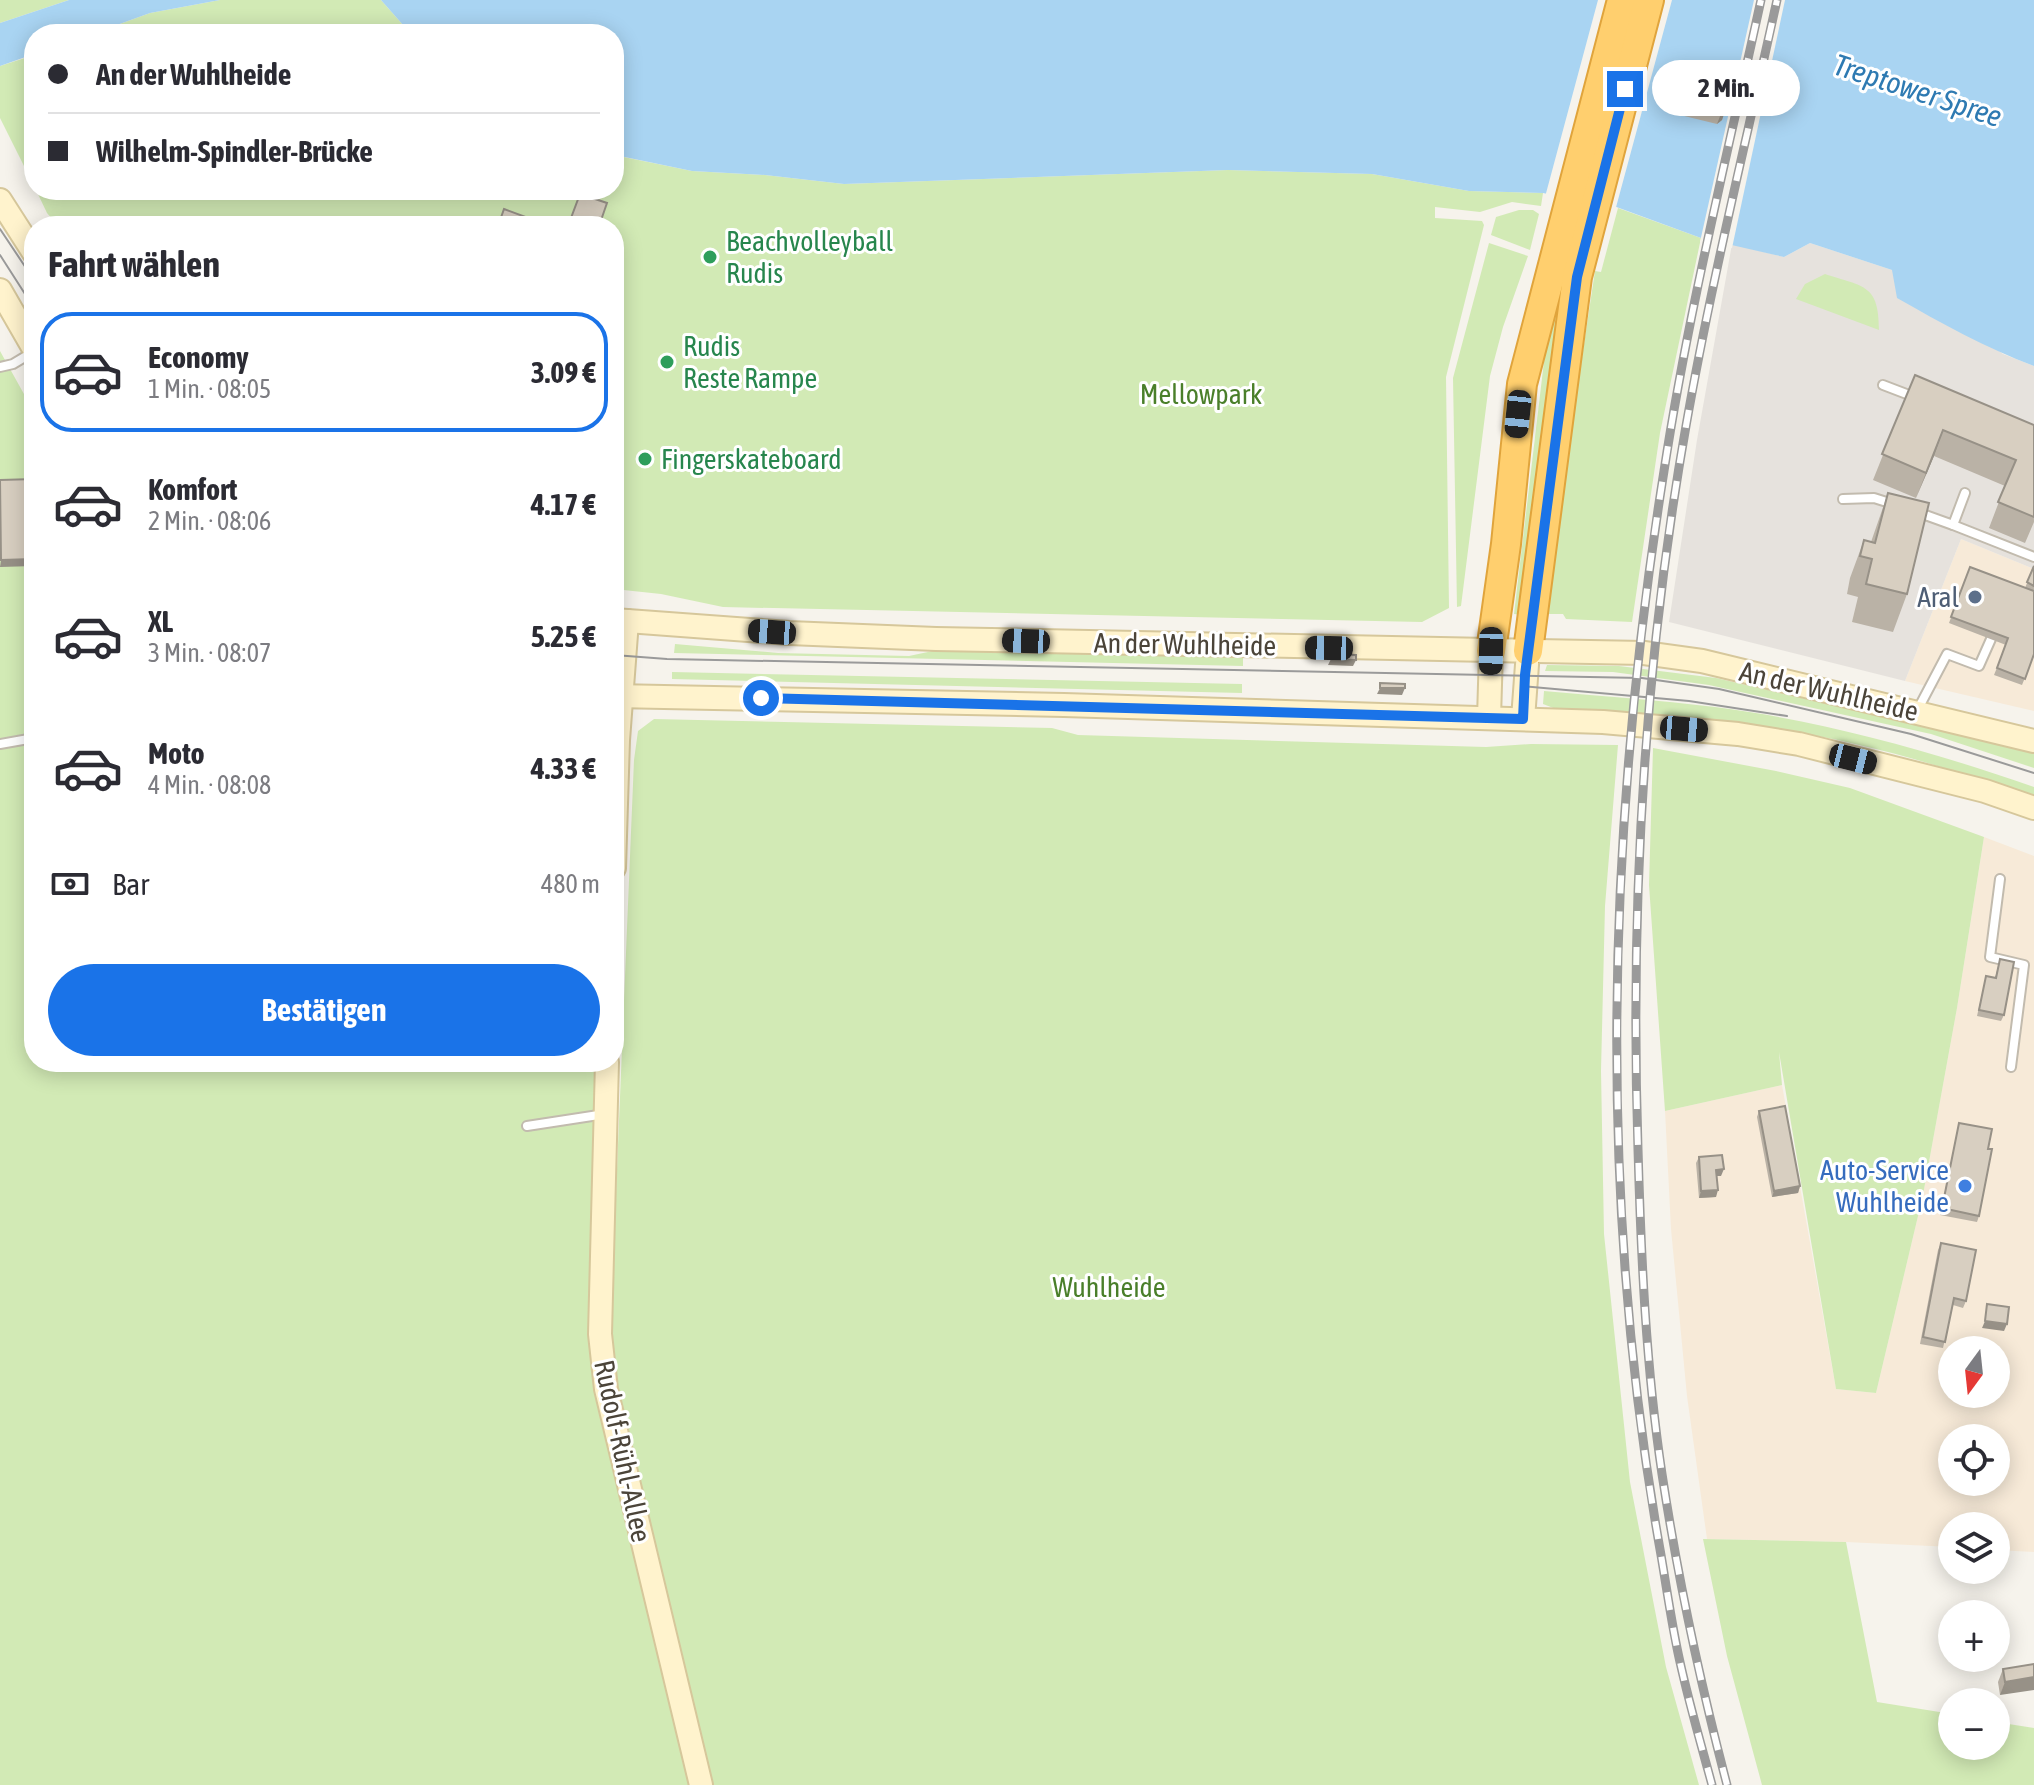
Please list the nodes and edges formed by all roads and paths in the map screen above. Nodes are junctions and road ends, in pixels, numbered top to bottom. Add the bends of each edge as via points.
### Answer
1 (1622, 0) edge
2 (1649, 0) edge
3 (0, 200) edge
4 (1572, 235) junction
5 (24, 237) edge
6 (0, 290) edge
7 (24, 332) edge
8 (24, 357) edge
9 (0, 367) edge
10 (1883, 385) dead end
11 (1924, 401) edge
12 (1965, 493) dead end
13 (1843, 499) dead end
14 (1953, 525) junction
15 (2034, 557) edge
16 (624, 621) edge
17 (1991, 639) edge
18 (1491, 651) junction
19 (1528, 651) junction
20 (624, 695) edge
21 (1917, 711) junction
22 (1489, 718) junction
23 (1523, 719) junction
24 (24, 740) edge
25 (2034, 741) edge
26 (0, 744) edge
27 (2034, 808) edge
28 (2000, 879) dead end
29 (2011, 1067) dead end
30 (607, 1072) edge
31 (606, 1114) junction
32 (527, 1126) dead end
33 (701, 1785) edge

1 - 4 highway
2 - 4 highway
3 - 5 main road
4 - 18 highway via 1522,384
4 - 19 highway via 1569,323
6 - 7 main road
8 - 9 lane
10 - 11 lane
12 - 14 lane
13 - 14 lane via 1874,498
14 - 15 lane
16 - 18 main road, An der Wuhlheide via 848,636
17 - 21 lane via 1979,666 1947,654
18 - 19 main road, An der Wuhlheide
18 - 22 main road
19 - 21 main road, An der Wuhlheide via 1644,653 1702,661
19 - 23 main road
20 - 22 main road, An der Wuhlheide
21 - 25 main road, An der Wuhlheide
22 - 23 main road, An der Wuhlheide
23 - 27 main road, An der Wuhlheide via 1754,736 1985,791
24 - 26 lane
28 - 29 lane via 1990,957 2024,965
30 - 31 main road, Rudolf-Rühl-Allee
31 - 32 lane
31 - 33 main road, Rudolf-Rühl-Allee via 601,1358

